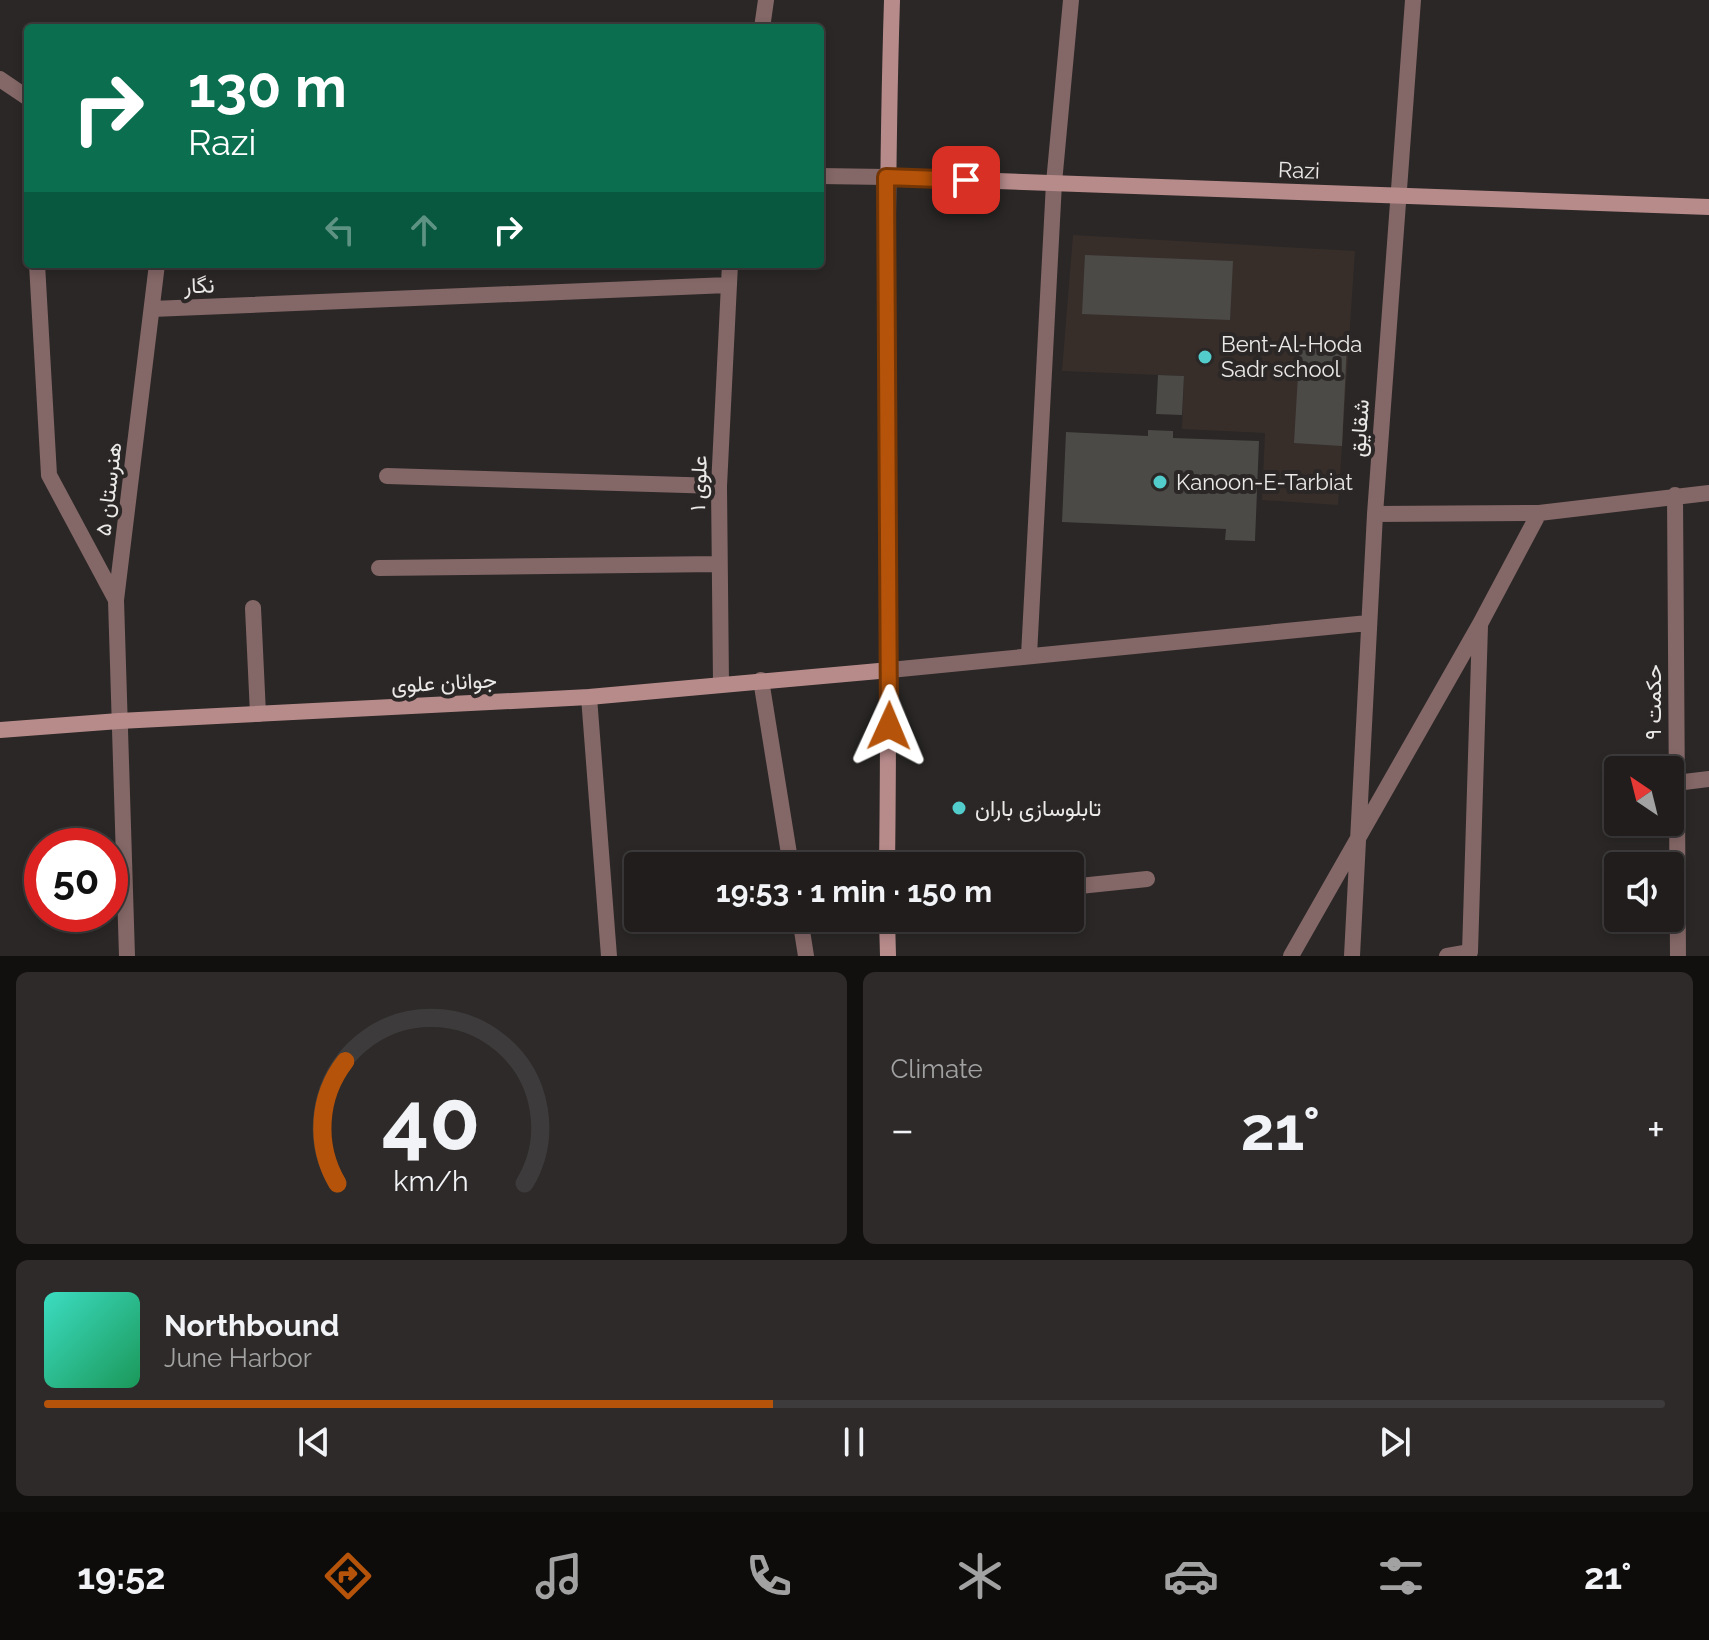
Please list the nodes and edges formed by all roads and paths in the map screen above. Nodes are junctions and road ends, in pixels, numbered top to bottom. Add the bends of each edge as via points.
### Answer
1 (766, 0) edge
2 (892, 0) edge
3 (1071, 0) edge
4 (1413, 0) edge
5 (763, 24) edge
6 (0, 79) edge
7 (24, 95) edge
8 (824, 176) edge
9 (886, 177) junction
10 (1054, 183) junction
11 (1397, 196) junction
12 (1709, 207) edge
13 (37, 268) edge
14 (157, 268) edge
15 (730, 268) edge
16 (728, 285) junction
17 (152, 309) junction
18 (387, 476) dead end
19 (719, 486) junction
20 (1709, 493) edge
21 (1675, 495) junction
22 (1539, 513) junction
23 (1375, 514) junction
24 (718, 564) junction
25 (379, 568) dead end
26 (116, 600) junction
27 (253, 608) dead end
28 (1368, 623) junction
29 (1480, 624) junction
30 (1029, 655) junction
31 (890, 670) junction
32 (761, 680) junction
33 (721, 683) junction
34 (589, 697) junction
35 (258, 714) junction
36 (119, 721) junction
37 (0, 730) edge
38 (1676, 756) edge
39 (1709, 779) edge
40 (1684, 782) edge
41 (1359, 836) junction
42 (1677, 836) edge
43 (789, 852) edge
44 (887, 852) edge
45 (1147, 879) dead end
46 (1084, 886) edge
47 (802, 932) edge
48 (887, 932) edge
49 (127, 956) edge
50 (609, 956) edge
51 (806, 956) edge
52 (888, 956) edge
53 (1291, 956) edge
54 (1352, 956) edge
55 (1447, 956) edge
56 (1678, 956) edge

1 - 5 street
2 - 9 street
3 - 10 street
4 - 11 street, شقایق
6 - 7 street
8 - 9 street
9 - 10 street, Razi
9 - 31 street
10 - 11 street, Razi
10 - 30 street
11 - 12 street, Razi
11 - 23 street, شقایق
13 - 26 street via 49,475
14 - 17 street, هنرستان ۵
15 - 16 street, علوی ۱
16 - 17 street, نگار
16 - 19 street, علوی ۱
17 - 26 street, هنرستان ۵
18 - 19 street
19 - 24 street, علوی ۱
20 - 21 street
21 - 22 street
21 - 38 street, حکمت ۹
22 - 23 street
22 - 29 street
23 - 28 street, شقایق
24 - 25 street
24 - 33 street, علوی ۱
26 - 36 street, هنرستان ۵
27 - 35 street
28 - 30 street
28 - 41 street, شقایق
29 - 41 street
29 - 55 street via 1470,952
30 - 31 street
31 - 32 street, جوانان علوی
31 - 44 street
32 - 33 street, جوانان علوی
32 - 43 street
33 - 34 street, جوانان علوی
34 - 35 street, جوانان علوی
34 - 50 street
35 - 36 street, جوانان علوی
36 - 37 street, جوانان علوی
36 - 49 street, هنرستان ۵
39 - 40 street
41 - 53 street
41 - 54 street, شقایق
42 - 56 street, حکمت ۹
45 - 46 street
47 - 51 street
48 - 52 street

